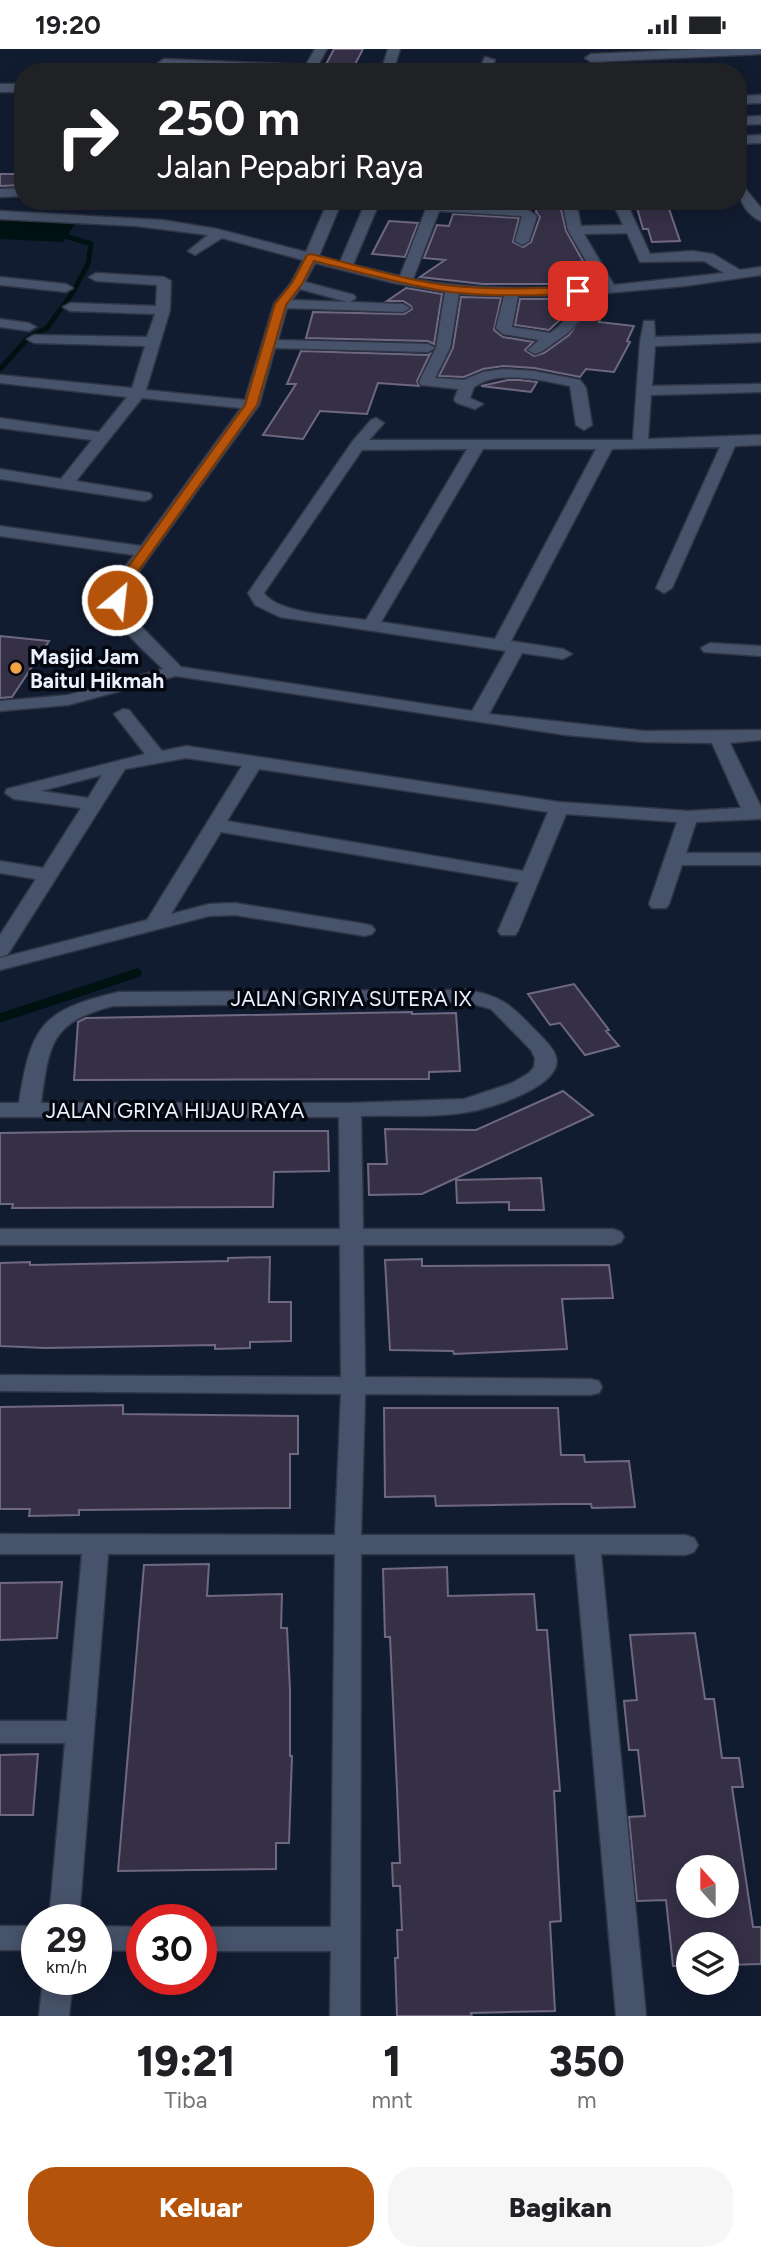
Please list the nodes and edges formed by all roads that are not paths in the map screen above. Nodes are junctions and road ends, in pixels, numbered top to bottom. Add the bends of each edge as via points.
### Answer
1 (761, 50) edge
2 (670, 53) edge
3 (591, 54) edge
4 (747, 201) edge
5 (330, 210) edge
6 (369, 210) edge
7 (433, 210) edge
8 (502, 210) edge
9 (571, 210) edge
10 (623, 210) edge
11 (0, 215) edge
12 (761, 217) edge
13 (631, 229) junction
14 (575, 230) junction
15 (219, 234) junction
16 (522, 241) dead end
17 (195, 251) dead end
18 (311, 257) junction
19 (345, 267) junction
20 (761, 271) edge
21 (738, 275) junction
22 (96, 277) dead end
23 (405, 280) junction
24 (0, 281) edge
25 (297, 284) junction
26 (66, 288) dead end
27 (453, 289) junction
28 (610, 290) junction
29 (578, 291) junction
30 (512, 292) junction
31 (281, 304) junction
32 (70, 307) dead end
33 (384, 307) junction
34 (403, 308) dead end
35 (163, 310) junction
36 (0, 323) edge
37 (649, 324) dead end
38 (551, 337) junction
39 (761, 338) edge
40 (153, 342) junction
41 (647, 342) junction
42 (271, 344) junction
43 (428, 348) dead end
44 (536, 350) dead end
45 (0, 379) edge
46 (467, 386) junction
47 (761, 388) edge
48 (644, 391) junction
49 (138, 393) junction
50 (475, 404) dead end
51 (251, 405) junction
52 (0, 423) edge
53 (376, 423) dead end
54 (584, 425) dead end
55 (102, 437) junction
56 (761, 440) edge
57 (607, 443) junction
58 (640, 443) junction
59 (357, 445) junction
60 (728, 445) junction
61 (477, 446) junction
62 (761, 453) edge
63 (0, 474) edge
64 (65, 484) junction
65 (144, 496) dead end
66 (2, 532) edge
67 (146, 552) junction
68 (664, 589) dead end
69 (371, 625) junction
70 (508, 646) junction
71 (710, 647) dead end
72 (761, 651) edge
73 (563, 654) dead end
74 (175, 671) junction
75 (0, 706) edge
76 (123, 714) dead end
77 (478, 717) junction
78 (761, 735) edge
79 (719, 739) junction
80 (156, 756) junction
81 (254, 762) junction
82 (118, 765) junction
83 (7, 792) edge
84 (94, 804) junction
85 (559, 808) junction
86 (756, 813) edge
87 (688, 817) junction
88 (216, 825) junction
89 (674, 859) junction
90 (761, 859) edge
91 (0, 867) edge
92 (48, 875) junction
93 (530, 878) junction
94 (659, 904) dead end
95 (156, 922) junction
96 (365, 930) dead end
97 (508, 931) dead end
98 (0, 951) edge
99 (0, 964) edge
100 (0, 1110) edge
101 (29, 1110) junction
102 (350, 1110) junction
103 (0, 1237) edge
104 (613, 1237) dead end
105 (352, 1238) junction
106 (0, 1383) edge
107 (353, 1385) junction
108 (590, 1387) dead end
109 (0, 1544) edge
110 (96, 1544) junction
111 (348, 1545) junction
112 (587, 1545) junction
113 (685, 1545) dead end
114 (0, 1732) edge
115 (80, 1732) junction
116 (65, 1904) edge
117 (0, 1938) edge
118 (21, 1938) edge
119 (217, 1939) edge
120 (344, 1939) junction
121 (56, 1995) edge
122 (54, 2016) edge
123 (345, 2016) edge
124 (631, 2016) edge

1 - 2 street
2 - 3 street
4 - 12 street
5 - 18 street
6 - 19 street
7 - 23 street
8 - 16 street via 530,216
9 - 14 street
10 - 13 street
11 - 15 street via 110,219
13 - 14 street
13 - 21 street via 645,259 708,257
14 - 28 street
15 - 17 street
15 - 18 street
18 - 19 street
18 - 25 street
19 - 23 street
20 - 21 street
21 - 28 street
22 - 35 street via 164,281
23 - 27 street
24 - 26 street
25 - 31 street
25 - 33 street
27 - 30 street
27 - 46 street via 443,348 426,382
28 - 29 street
29 - 30 street
29 - 38 street via 576,319
30 - 38 street via 503,328
31 - 33 street
31 - 42 street
32 - 35 street
33 - 34 street
35 - 40 street
36 - 40 street via 31,333
37 - 41 street
38 - 44 street
39 - 41 street
40 - 49 street
41 - 48 street
42 - 43 street
42 - 51 street
45 - 49 street
46 - 50 street via 462,400
46 - 54 street via 478,376 501,373 575,383
47 - 48 street
48 - 58 street
49 - 51 street
49 - 55 street
51 - 67 street
52 - 55 street
53 - 59 street
55 - 64 street
56 - 60 street
57 - 58 street
57 - 61 street
57 - 70 street
58 - 60 street
59 - 61 street
59 - 69 street via 256,593 280,612
60 - 62 street
60 - 68 street
61 - 69 street
63 - 64 street
64 - 65 street
66 - 67 street
67 - 74 street via 119,588 117,600 133,629
69 - 70 street
70 - 73 street
70 - 77 street
71 - 72 street
74 - 75 street via 56,704
74 - 77 street
76 - 80 street
77 - 79 street via 575,732
78 - 79 street
79 - 86 street
80 - 81 street via 186,752
80 - 82 street
81 - 85 street
81 - 88 street
82 - 83 street
82 - 84 street
83 - 84 street
84 - 92 street
85 - 87 street
85 - 93 street
86 - 87 street
87 - 89 street
88 - 93 street
88 - 95 street
89 - 90 street
89 - 94 street
91 - 92 street
92 - 98 street
93 - 97 street
95 - 96 street via 223,909
95 - 99 street
100 - 101 street, JALAN GRIYA HIJAU RAYA
101 - 102 street, JALAN GRIYA HIJAU RAYA
101 - 102 street, JALAN GRIYA SUTERA IX via 43,1040 62,1019 119,998 466,996 498,1005 546,1058 537,1078 520,1088 466,1105
102 - 105 street
103 - 105 street
104 - 105 street
105 - 107 street
106 - 107 street
107 - 108 street
107 - 111 street
109 - 110 street
110 - 111 street
110 - 115 street
111 - 112 street
111 - 120 street
112 - 113 street
112 - 124 street
114 - 115 street
115 - 116 street
117 - 118 street
119 - 120 street
120 - 123 street
121 - 122 street

